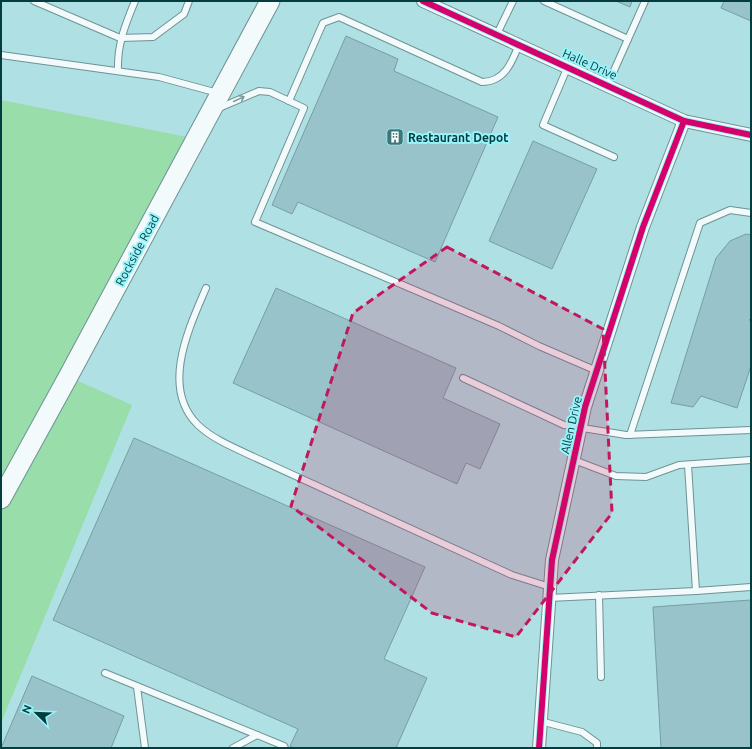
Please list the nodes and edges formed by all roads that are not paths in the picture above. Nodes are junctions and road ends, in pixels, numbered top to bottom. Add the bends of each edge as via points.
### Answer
1 (34, 1) edge
2 (135, 1) edge
3 (189, 1) edge
4 (270, 1) edge
5 (423, 1) edge
6 (513, 1) edge
7 (544, 1) edge
8 (645, 1) edge
9 (497, 34) junction
10 (120, 38) junction
11 (628, 40) junction
12 (519, 44) junction
13 (1, 55) edge
14 (568, 66) junction
15 (118, 71) junction
16 (608, 84) junction
17 (219, 94) junction
18 (289, 101) junction
19 (210, 112) junction
20 (684, 120) junction
21 (751, 135) edge
22 (614, 157) dead end
23 (751, 213) edge
24 (206, 288) dead end
25 (597, 370) junction
26 (463, 378) dead end
27 (581, 427) junction
28 (751, 430) edge
29 (630, 435) junction
30 (574, 460) junction
31 (751, 460) edge
32 (688, 465) junction
33 (1, 499) edge
34 (751, 587) edge
35 (696, 591) junction
36 (550, 592) junction
37 (599, 595) junction
38 (105, 673) dead end
39 (601, 676) dead end
40 (137, 687) junction
41 (540, 721) junction
42 (257, 735) junction
43 (145, 748) edge
44 (233, 748) edge
45 (284, 748) edge
46 (538, 748) edge
47 (597, 748) edge

1 - 10 lane
2 - 10 lane
3 - 10 lane via 184,14 153,38
4 - 17 main road, Rockside Road
5 - 9 street, Halle Drive
6 - 9 lane
7 - 11 lane
8 - 11 lane
9 - 12 street, Halle Drive
10 - 15 lane
11 - 16 lane
12 - 14 street, Halle Drive
12 - 18 lane via 504,73 492,82 482,82 339,17 322,23
13 - 15 lane
14 - 16 street, Halle Drive
14 - 22 lane via 543,125
15 - 17 lane via 159,77
16 - 20 street, Halle Drive
17 - 19 main road, Rockside Road
19 -> 18 lane via 259,91 270,92
18 - 25 lane via 304,108 255,222
19 - 33 main road, Rockside Road
20 - 21 street, Halle Drive
20 - 25 street, Allen Drive via 643,227
23 - 29 lane via 730,210 700,223
24 - 36 lane via 190,323 182,350 180,380 184,404 198,425 220,440 268,463
25 - 27 street, Allen Drive
26 - 27 lane via 564,425
27 - 29 lane
27 - 30 street, Allen Drive
28 - 29 lane
30 - 32 lane via 616,476 646,477
30 - 36 street, Allen Drive via 552,560
31 - 32 lane
32 - 35 lane
34 - 35 lane
35 - 37 lane
36 - 37 lane
36 - 41 street, Allen Drive
37 - 39 lane
38 - 40 lane
40 - 42 lane
40 - 43 lane
41 - 46 street, Allen Drive
41 - 47 lane via 582,732 597,743
42 - 44 lane
42 - 45 lane

